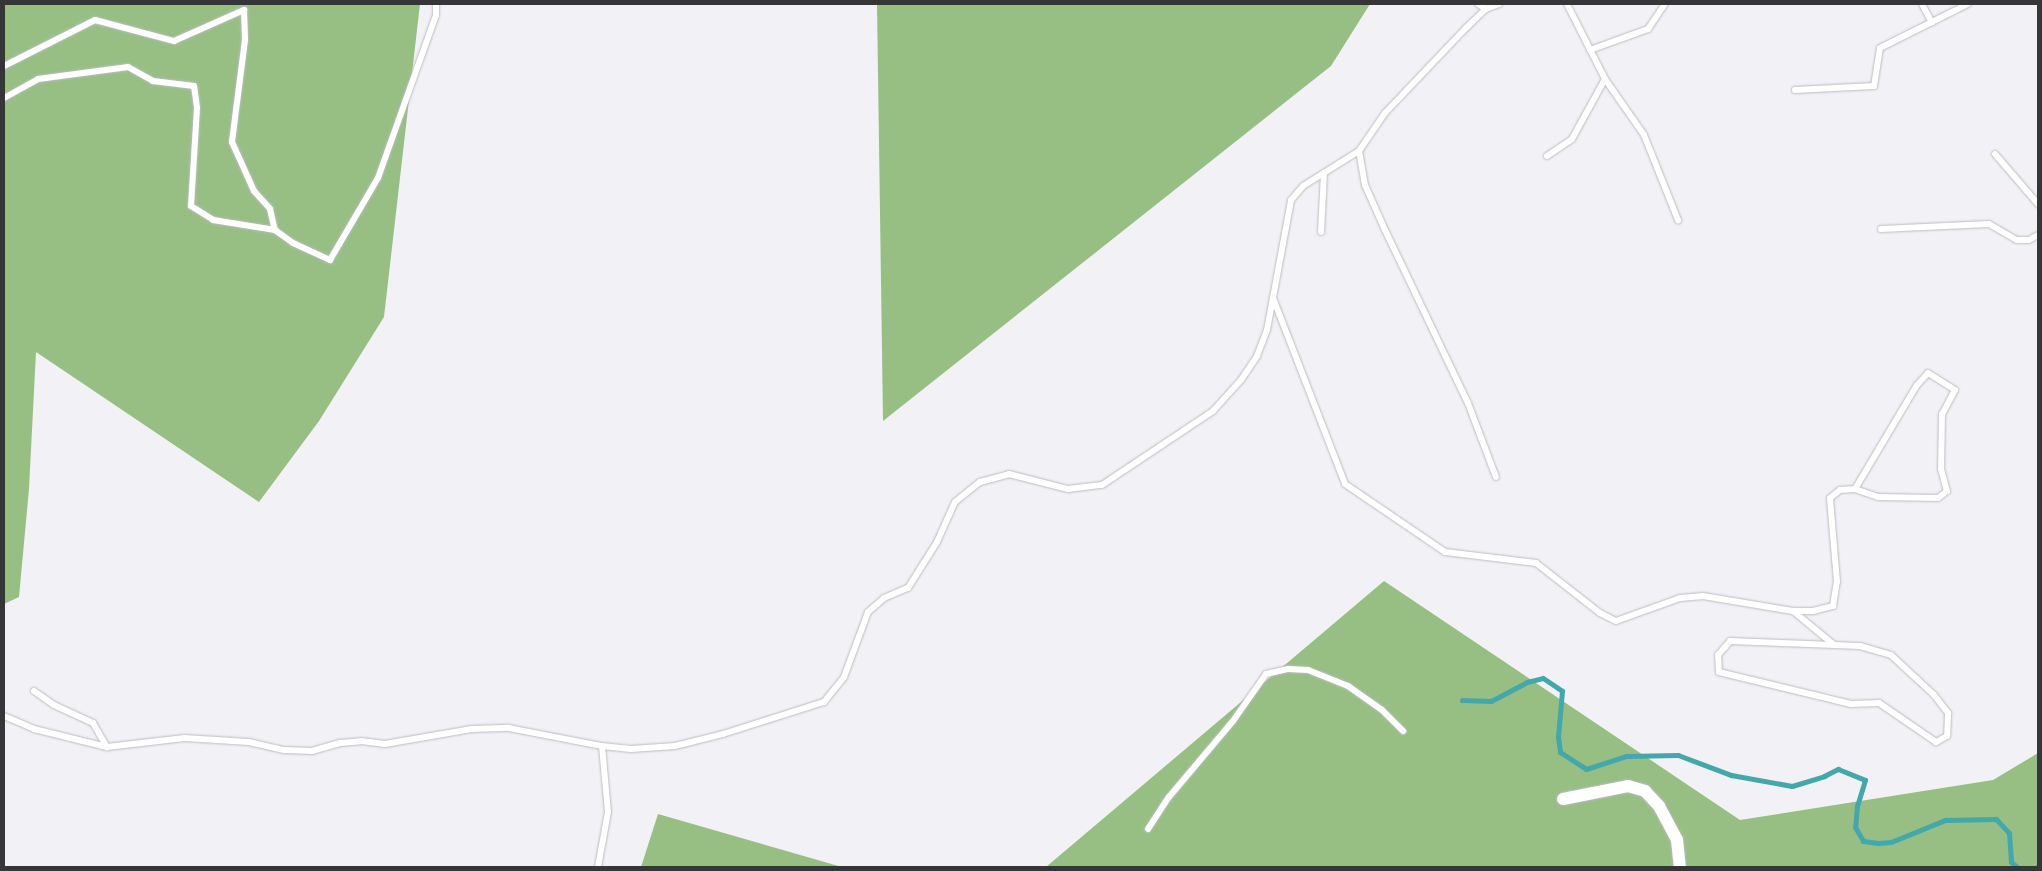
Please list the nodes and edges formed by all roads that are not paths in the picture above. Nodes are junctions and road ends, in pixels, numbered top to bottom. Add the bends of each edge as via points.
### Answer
1 (436, 4) edge
2 (1478, 4) edge
3 (1499, 4) edge
4 (1567, 4) edge
5 (1665, 4) edge
6 (1922, 4) edge
7 (1968, 4) edge
8 (1486, 9) junction
9 (1932, 23) junction
10 (1590, 50) junction
11 (4, 66) edge
12 (1605, 80) junction
13 (1795, 90) dead end
14 (4, 98) edge
15 (1359, 151) junction
16 (1995, 154) dead end
17 (1547, 156) dead end
18 (1324, 173) junction
19 (2038, 204) edge
20 (1678, 220) dead end
21 (1881, 229) dead end
22 (276, 230) junction
23 (1321, 232) dead end
24 (2038, 235) edge
25 (1273, 297) junction
26 (1496, 477) dead end
27 (1854, 489) junction
28 (1794, 611) junction
29 (1833, 644) junction
30 (34, 691) dead end
31 (4, 716) edge
32 (1403, 731) dead end
33 (602, 746) junction
34 (107, 747) junction
35 (1563, 799) dead end
36 (1148, 829) dead end
37 (598, 867) edge
38 (1680, 867) edge

1 - 22 lane via 436,15 378,178 330,260 293,243
2 - 8 lane
3 - 8 lane
4 - 10 lane
5 - 10 lane via 1648,29
6 - 9 lane
7 - 9 lane
8 - 15 lane via 1385,113
9 - 13 lane via 1880,48 1874,86
10 - 12 lane
11 - 22 lane via 95,20 174,41 244,10 245,40 232,142 254,191 270,209
12 - 17 lane via 1572,139
12 - 20 lane via 1644,135
14 - 22 lane via 38,79 128,67 153,81 194,86 197,108 191,206 213,220
15 - 18 lane
15 - 26 lane via 1365,185 1468,403
16 - 19 lane
18 - 23 lane
18 - 25 lane via 1302,186 1292,200
21 - 24 lane via 1989,224 2017,240 2029,240
25 - 28 lane via 1345,484 1445,552 1536,563 1600,613 1616,621 1680,598 1703,596
25 - 33 lane via 1257,356 1242,380 1213,411 1102,485 1068,489 1009,474 980,482 955,502 937,542 908,588 884,598 868,612 844,677 824,702 675,746 631,749
27 - 27 lane via 1878,497 1938,498 1947,491 1941,469 1942,414 1955,390 1928,373 1917,385
27 - 28 lane via 1840,490 1830,498 1837,582 1833,606
28 - 29 lane
29 - 29 lane via 1860,646 1891,655 1934,695 1948,713 1947,736 1936,742 1879,703 1851,704 1719,672 1718,655 1730,641
30 - 34 lane via 54,705 93,723
31 - 34 lane via 34,729
32 - 36 lane via 1382,710 1348,686 1308,670 1288,669 1266,674 1233,721 1168,797
33 - 34 lane via 509,728 472,729 385,744 361,741 312,751 285,750 250,742 184,738
33 - 37 lane via 608,812
35 - 38 street via 1628,786 1645,791 1659,806 1677,840

